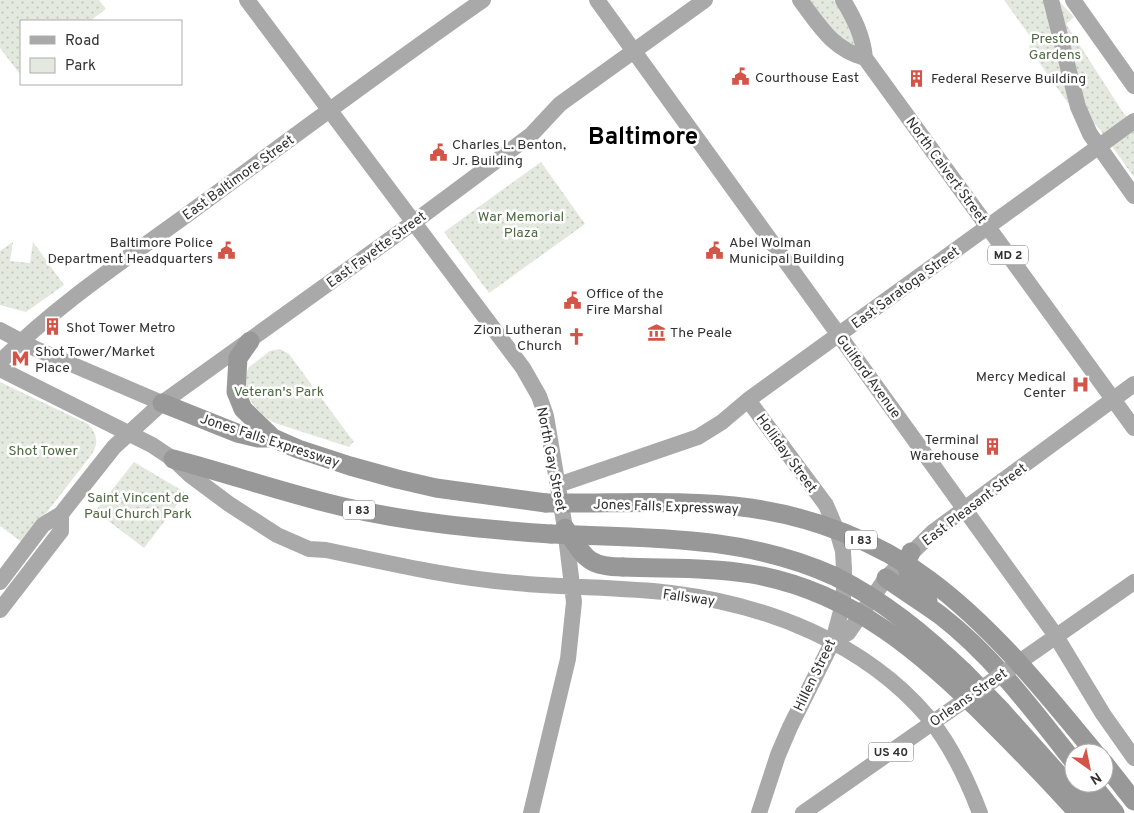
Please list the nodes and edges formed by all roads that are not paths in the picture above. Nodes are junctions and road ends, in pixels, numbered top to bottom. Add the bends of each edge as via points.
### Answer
1 (247, 0) edge
2 (482, 0) edge
3 (597, 0) edge
4 (706, 0) edge
5 (800, 0) edge
6 (843, 0) edge
7 (1051, 0) edge
8 (1074, 0) edge
9 (634, 52) junction
10 (864, 58) junction
11 (1134, 86) edge
12 (330, 109) junction
13 (1134, 121) edge
14 (1099, 147) junction
15 (1134, 196) edge
16 (414, 222) junction
17 (988, 227) junction
18 (0, 330) edge
19 (839, 335) junction
20 (21, 341) junction
21 (250, 341) junction
22 (0, 362) edge
23 (0, 369) edge
24 (1134, 384) edge
25 (748, 400) junction
26 (1113, 400) junction
27 (162, 403) junction
28 (1134, 428) edge
29 (129, 432) junction
30 (273, 438) junction
31 (173, 459) junction
32 (558, 485) junction
33 (826, 506) joint
34 (965, 509) junction
35 (62, 514) junction
36 (558, 531) junction
37 (911, 552) junction
38 (886, 578) junction
39 (0, 582) edge
40 (1134, 582) edge
41 (573, 587) junction
42 (0, 610) edge
43 (940, 615) junction
44 (832, 641) junction
45 (1087, 743) edge
46 (1064, 749) edge
47 (1134, 758) edge
48 (1114, 776) edge
49 (1099, 793) edge
50 (1134, 801) edge
51 (532, 813) edge
52 (759, 813) edge
53 (803, 813) edge
54 (980, 813) edge
55 (1078, 813) edge
56 (1093, 813) edge
57 (1115, 813) edge

1 - 12 main road, North Gay Street
2 - 12 main road, East Baltimore Street
3 - 9 main road, Guilford Avenue
4 - 9 main road, East Fayette Street
5 - 10 main road via 835,44
6 - 10 main road, North Calvert Street via 859,30
7 - 14 main road via 1078,107
8 - 11 main road
9 - 16 main road, East Fayette Street via 560,104 531,135
9 - 19 main road, Guilford Avenue
10 - 17 main road, North Calvert Street / MD 2
12 - 16 main road, North Gay Street
12 - 20 main road, East Baltimore Street via 92,284
13 - 14 main road, East Saratoga Street
14 - 15 main road
14 - 17 main road, East Saratoga Street
16 - 21 main road, East Fayette Street
16 - 32 main road, North Gay Street via 523,368 540,396
17 - 19 main road, East Saratoga Street
17 - 26 main road, North Calvert Street / MD 2
18 - 20 main road
19 - 25 main road, East Saratoga Street
19 - 34 main road, Guilford Avenue
20 - 22 main road, East Baltimore Street
20 - 27 main road
21 - 27 main road, East Fayette Street
21 - 30 highway via 238,358 236,392 243,409
23 - 29 main road, Fallsway
24 - 26 main road, East Pleasant Street
25 - 32 main road, East Saratoga Street via 698,437
25 - 33 main road, Holliday Street
26 - 28 main road, North Calvert Street / MD 2
26 - 34 main road, East Pleasant Street
27 - 29 main road, East Fayette Street
27 - 30 highway, Jones Falls Expressway / I 83 via 237,433
29 - 31 main road, Fallsway
29 - 35 main road, East Fayette Street
30 - 45 highway, Jones Falls Expressway / I 83, bridge via 324,458 436,488 546,503 699,504 750,508 830,527 878,548 927,578 966,610
31 - 36 highway, I 83 via 302,496 388,516 470,528
31 - 41 main road, Fallsway via 240,512 277,535 309,549 470,578
32 - 36 main road, North Gay Street
33 - 44 main road, Hillen Street via 843,551 844,569 841,611
34 - 37 main road, East Pleasant Street
34 - 47 main road, Guilford Avenue via 1068,654 1103,714
35 - 39 main road, East Fayette Street via 43,525
35 - 42 main road, East Fayette Street via 61,531
36 - 41 main road, North Gay Street
36 - 55 highway, bridge via 587,559 605,567 750,574 794,584 861,615 902,641 944,676
36 - 56 highway, I 83, bridge via 724,544 780,556 841,580 888,608 937,647 1002,711
37 - 38 main road, East Pleasant Street
37 - 43 highway via 907,563 910,575
38 - 43 highway
38 - 44 main road, East Pleasant Street via 848,633
40 - 53 main road, Orleans Street / US 40, bridge
41 - 44 main road, Fallsway via 670,593 714,600 771,615
41 - 51 main road, North Gay Street via 574,612 568,659
43 - 46 highway via 995,667
44 - 52 main road, Hillen Street via 778,755
44 - 54 main road, Fallsway via 883,675 917,705 960,766
48 - 50 highway
49 - 57 highway

